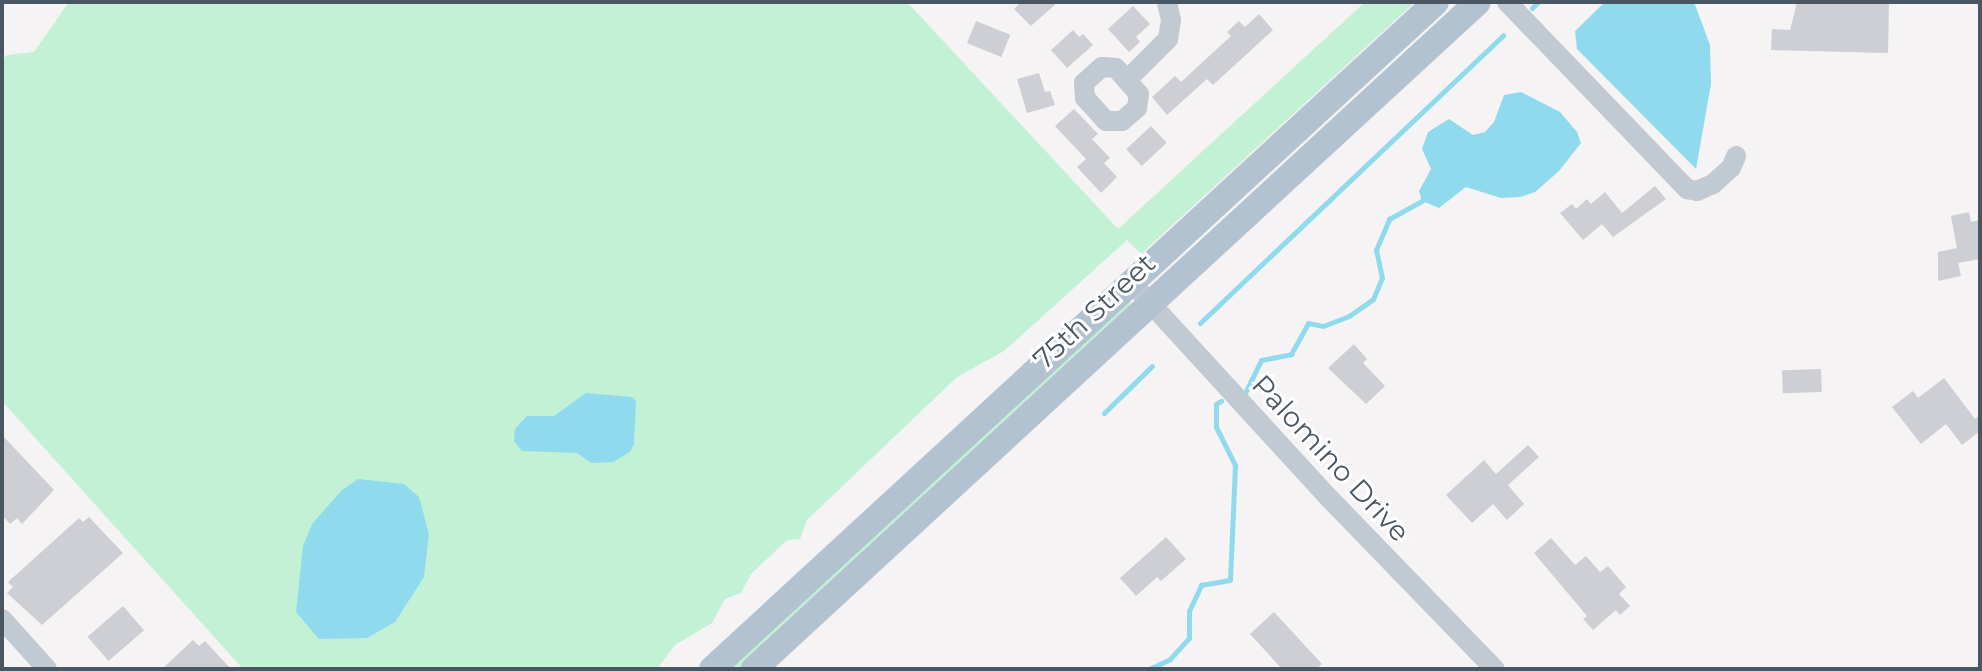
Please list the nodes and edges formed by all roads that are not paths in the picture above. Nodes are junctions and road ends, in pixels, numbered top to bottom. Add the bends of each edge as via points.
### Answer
1 (1167, 2) edge
2 (1436, 2) edge
3 (1478, 2) edge
4 (1507, 2) edge
5 (1128, 79) dead end
6 (1736, 156) dead end
7 (1141, 293) junction
8 (2, 619) edge
9 (47, 669) edge
10 (712, 669) edge
11 (754, 669) edge
12 (1495, 669) edge

1 - 5 street via 1168,39
2 - 7 main road, 75th Street
3 - 7 main road, 75th Street
4 - 6 street via 1687,189 1713,184
7 - 10 main road, 75th Street
7 - 11 main road, 75th Street
7 - 12 street, Palomino Drive via 1318,487
8 - 9 street

